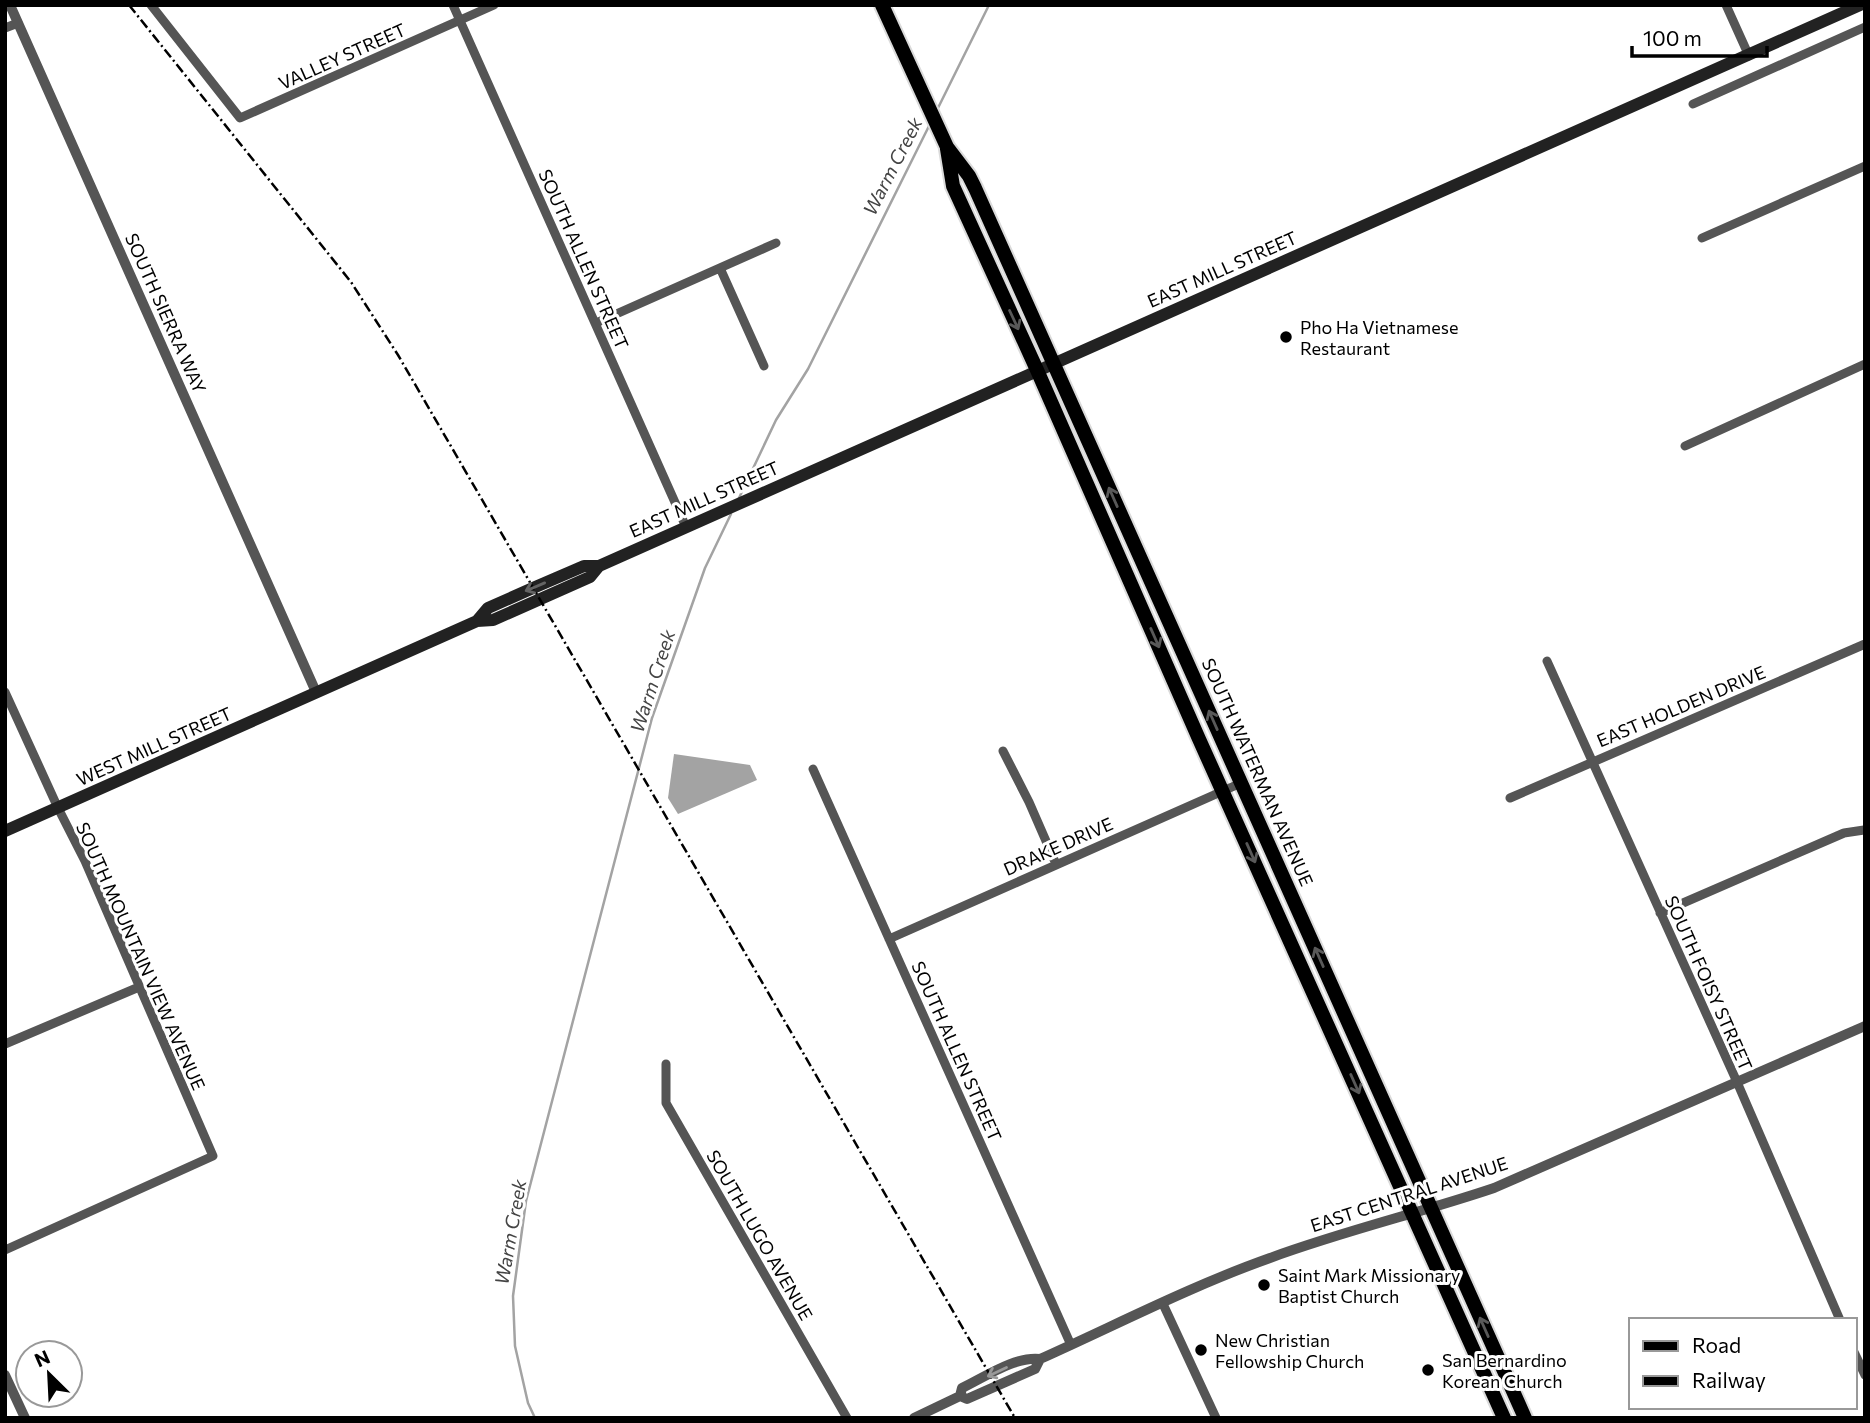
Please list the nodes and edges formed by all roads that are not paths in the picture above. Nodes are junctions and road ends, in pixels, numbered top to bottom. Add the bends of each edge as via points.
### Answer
1 (10, 5) edge
2 (151, 5) edge
3 (453, 5) edge
4 (495, 5) edge
5 (882, 5) edge
6 (1726, 5) edge
7 (1860, 5) edge
8 (460, 21) junction
9 (18, 23) junction
10 (1865, 27) edge
11 (5, 28) edge
12 (1749, 56) junction
13 (1693, 104) dead end
14 (947, 147) junction
15 (1865, 166) edge
16 (953, 186) junction
17 (1702, 238) dead end
18 (776, 243) dead end
19 (720, 268) junction
20 (1012, 272) junction
21 (596, 323) junction
22 (1053, 363) junction
23 (1865, 364) edge
24 (764, 366) dead end
25 (1037, 370) junction
26 (1685, 446) dead end
27 (686, 527) junction
28 (1865, 644) edge
29 (1547, 661) dead end
30 (5, 692) edge
31 (316, 692) junction
32 (1003, 751) dead end
33 (1593, 762) junction
34 (813, 769) dead end
35 (1241, 783) junction
36 (1223, 791) junction
37 (1510, 798) dead end
38 (58, 808) junction
39 (1864, 830) edge
40 (5, 831) edge
41 (1056, 864) junction
42 (1660, 913) junction
43 (889, 939) junction
44 (1308, 979) junction
45 (139, 987) junction
46 (1865, 1026) edge
47 (1357, 1041) junction
48 (5, 1044) edge
49 (666, 1064) dead end
50 (1737, 1082) junction
51 (1432, 1209) junction
52 (1413, 1214) junction
53 (5, 1250) edge
54 (1163, 1304) junction
55 (1839, 1318) edge
56 (1071, 1345) junction
57 (1856, 1356) edge
58 (5, 1375) edge
59 (1865, 1376) edge
60 (24, 1418) edge
61 (847, 1418) edge
62 (914, 1418) edge
63 (1216, 1418) edge
64 (1504, 1418) edge
65 (1525, 1418) edge

1 - 9 street, SOUTH SIERRA WAY
2 - 8 street, VALLEY STREET via 240,118
3 - 8 street, SOUTH ALLEN STREET
4 - 8 street, VALLEY STREET
5 - 14 main road, SOUTH WATERMAN AVENUE
6 - 12 street
7 - 12 main road, EAST MILL STREET
8 - 21 street, SOUTH ALLEN STREET
9 - 11 street
9 - 31 street, SOUTH SIERRA WAY
10 - 13 street
12 - 22 main road, EAST MILL STREET
14 - 16 main road, SOUTH WATERMAN AVENUE
14 - 20 main road, SOUTH WATERMAN AVENUE via 969,176
15 - 17 street
16 - 20 main road via 963,186 997,262
16 -> 25 main road, SOUTH WATERMAN AVENUE
18 - 19 street
19 - 21 street
19 - 24 street
20 - 22 main road, SOUTH WATERMAN AVENUE
21 - 27 street, SOUTH ALLEN STREET
22 - 25 main road, EAST MILL STREET
35 -> 22 main road, SOUTH WATERMAN AVENUE
23 - 26 street
25 - 27 main road, EAST MILL STREET
25 -> 36 main road, SOUTH WATERMAN AVENUE
27 - 31 main road, EAST MILL STREET via 488,608 477,621
28 - 33 street, EAST HOLDEN DRIVE
29 - 33 street, SOUTH FOISY STREET
30 - 38 street, SOUTH MOUNTAIN VIEW AVENUE
31 - 38 main road, WEST MILL STREET
32 - 41 street
33 - 37 street, EAST HOLDEN DRIVE
33 - 42 street, SOUTH FOISY STREET
34 - 43 street, SOUTH ALLEN STREET
35 - 36 street, DRAKE DRIVE
47 -> 35 main road, SOUTH WATERMAN AVENUE
36 - 41 street, DRAKE DRIVE
36 -> 44 main road, SOUTH WATERMAN AVENUE
38 - 40 main road, WEST MILL STREET
38 - 45 street, SOUTH MOUNTAIN VIEW AVENUE
39 - 42 street via 1844,833
41 - 43 street, DRAKE DRIVE
42 - 50 street, SOUTH FOISY STREET
43 - 56 street, SOUTH ALLEN STREET
44 - 47 main road via 1318,980 1331,1007
44 -> 52 main road, SOUTH WATERMAN AVENUE
45 - 48 street
45 - 53 street, SOUTH MOUNTAIN VIEW AVENUE via 213,1156
46 - 50 street, EAST CENTRAL AVENUE
47 - 51 main road, SOUTH WATERMAN AVENUE
49 - 61 street, SOUTH LUGO AVENUE via 666,1103
50 - 51 street, EAST CENTRAL AVENUE via 1526,1174
50 - 55 street, SOUTH FOISY STREET
51 - 52 street, EAST CENTRAL AVENUE
65 -> 51 main road, SOUTH WATERMAN AVENUE
52 - 54 street, EAST CENTRAL AVENUE via 1267,1259
52 - 64 main road, SOUTH WATERMAN AVENUE
54 - 56 street, EAST CENTRAL AVENUE
54 - 63 street
56 - 62 street, EAST CENTRAL AVENUE via 1040,1359 1028,1358 962,1388 960,1396
57 - 59 street
58 - 60 street

